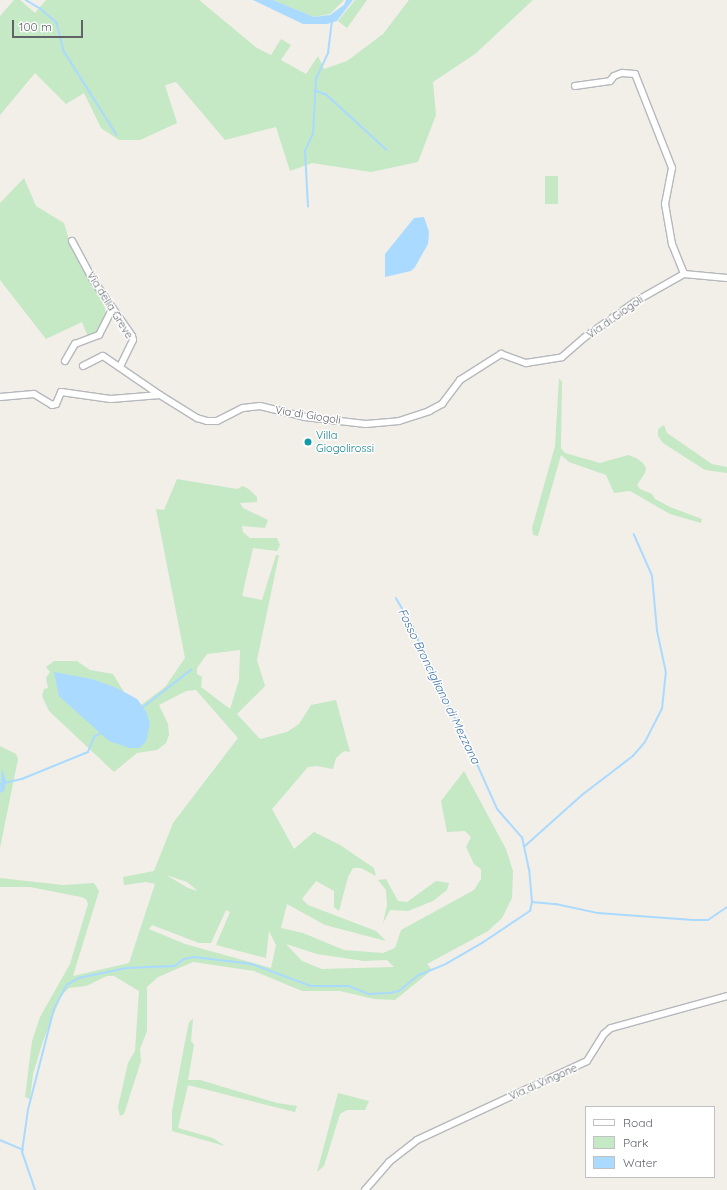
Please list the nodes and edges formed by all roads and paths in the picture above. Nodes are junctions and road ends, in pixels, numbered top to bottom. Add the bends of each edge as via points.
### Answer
1 (575, 86) dead end
2 (72, 241) dead end
3 (684, 274) junction
4 (727, 278) edge
5 (113, 308) junction
6 (65, 361) dead end
7 (83, 366) dead end
8 (120, 367) junction
9 (160, 395) junction
10 (0, 397) edge
11 (727, 996) edge
12 (365, 1190) edge

1 - 3 street via 610,81 622,73 635,74 672,168 665,204 672,244
2 - 5 street, Via della Greve via 93,280
3 - 4 street
3 - 9 street, Via di Giogoli via 638,300 585,337 562,357 526,363 502,354 460,380 442,404 399,421 366,424 305,416 260,406 243,408 217,421 207,421 196,418
5 - 6 street via 99,335 75,344
5 - 8 street, Via della Greve via 133,340
7 - 8 street via 103,356
8 - 9 street
9 - 10 street via 110,399 62,392 56,404 52,406 34,394
11 - 12 street, Via di Vingone via 621,1023 611,1028 604,1034 588,1061 417,1140 389,1162

